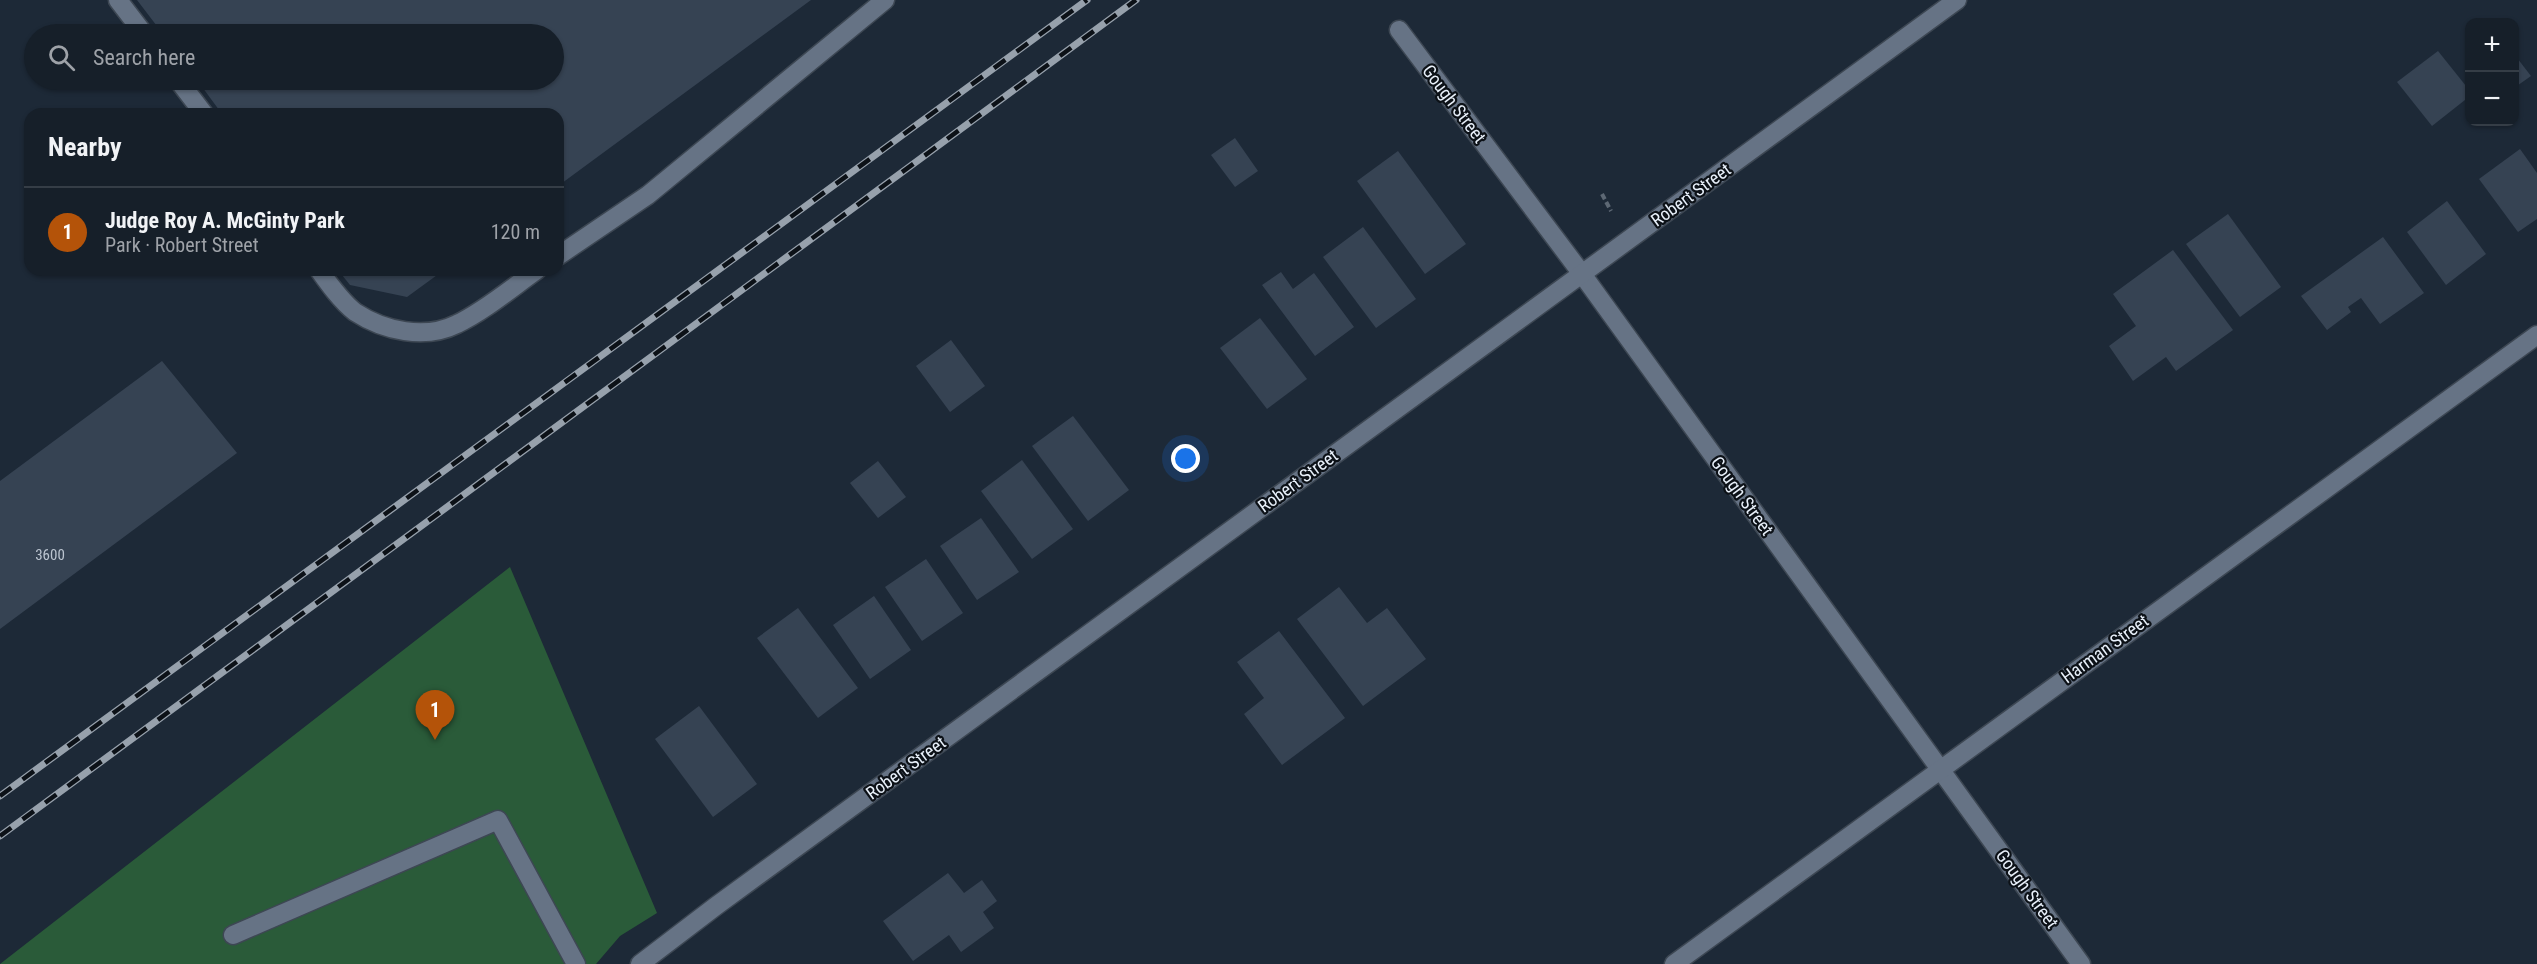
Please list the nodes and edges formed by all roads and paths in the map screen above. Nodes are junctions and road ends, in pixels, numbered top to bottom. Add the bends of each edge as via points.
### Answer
1 (118, 0) edge
2 (885, 0) edge
3 (1958, 0) edge
4 (136, 24) edge
5 (1399, 30) dead end
6 (186, 90) edge
7 (199, 108) edge
8 (1602, 194) dead end
9 (1611, 211) dead end
10 (564, 252) edge
11 (1582, 274) junction
12 (324, 276) edge
13 (528, 276) edge
14 (2537, 335) edge
15 (1940, 769) junction
16 (233, 935) dead end
17 (576, 964) edge
18 (640, 964) edge
19 (1674, 964) edge
20 (2081, 964) edge

1 - 4 street
2 - 10 street via 648,195
3 - 11 street, Robert Street
5 - 11 street, Gough Street
6 - 7 street
8 - 9 path
11 - 15 street, Gough Street
11 - 18 street, Robert Street
12 - 13 street via 356,312 404,332 442,330 458,324
14 - 15 street, Harman Street
15 - 19 street, Harman Street
15 - 20 street, Gough Street
16 - 17 street via 498,820

